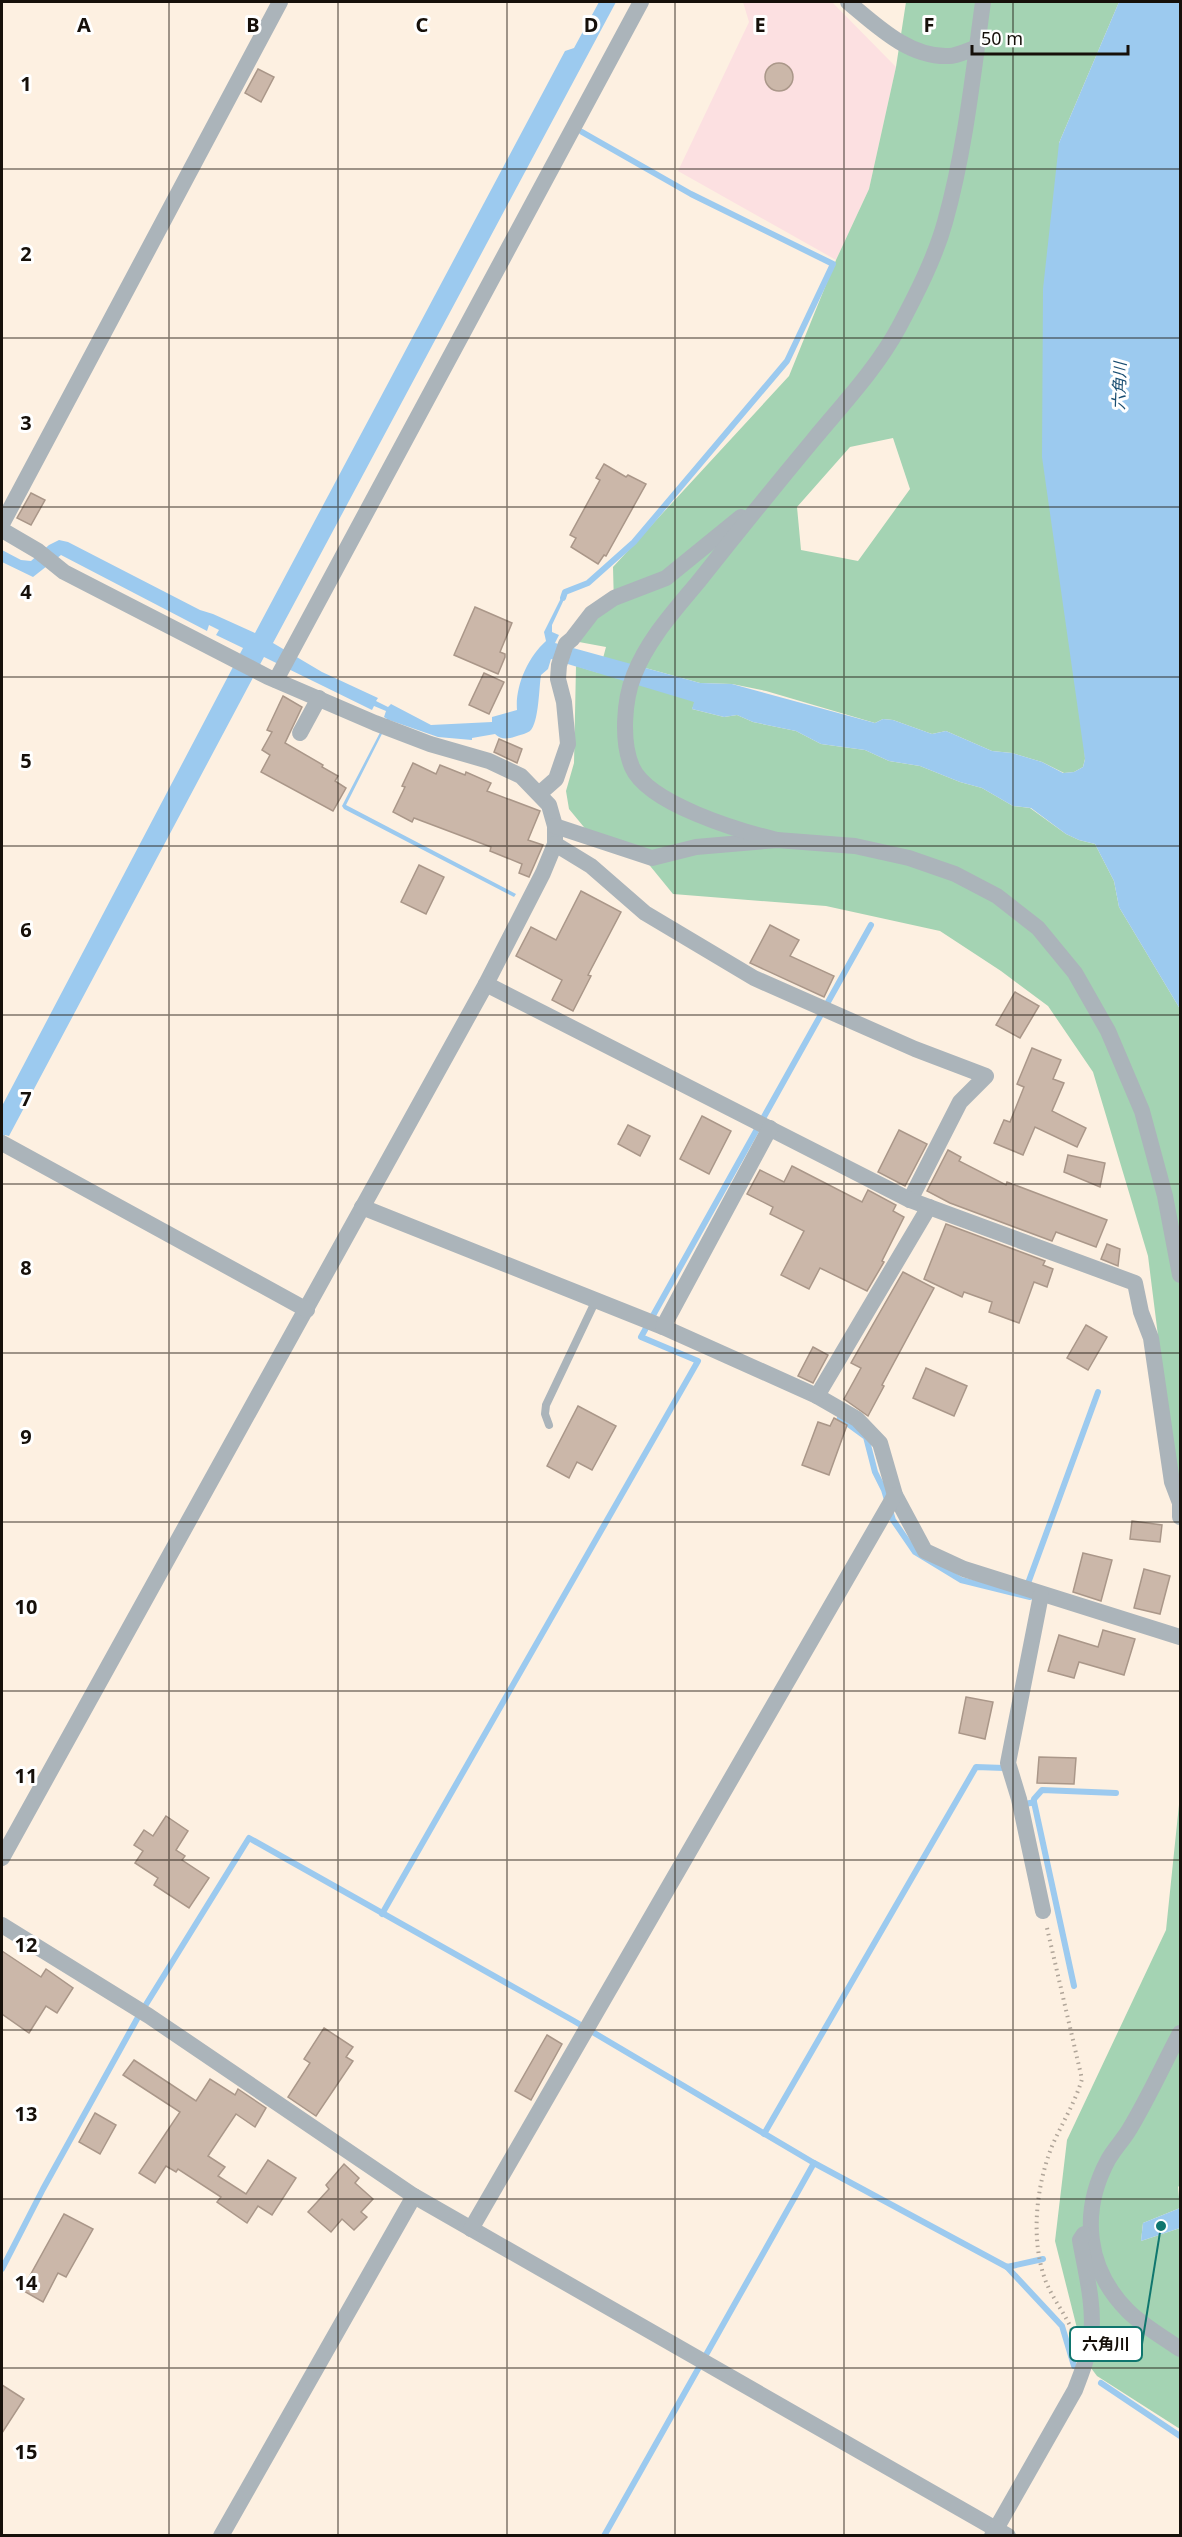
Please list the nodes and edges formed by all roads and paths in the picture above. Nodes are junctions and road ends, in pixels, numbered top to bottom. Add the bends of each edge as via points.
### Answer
1 (280, 2) edge
2 (641, 2) edge
3 (848, 2) edge
4 (983, 2) edge
5 (976, 48) junction
6 (765, 498) junction
7 (2, 524) edge
8 (2, 531) edge
9 (272, 679) junction
10 (319, 698) junction
11 (300, 733) dead end
12 (539, 794) junction
13 (555, 826) junction
14 (777, 840) junction
15 (555, 844) junction
16 (486, 984) junction
17 (764, 1125) junction
18 (2, 1143) edge
19 (910, 1200) junction
20 (362, 1207) junction
21 (929, 1207) junction
22 (1180, 1275) edge
23 (595, 1302) junction
24 (307, 1310) junction
25 (661, 1326) junction
26 (817, 1396) junction
27 (549, 1425) dead end
28 (890, 1502) junction
29 (1180, 1517) edge
30 (1030, 1589) junction
31 (1180, 1637) edge
32 (2, 1858) edge
33 (1044, 1911) joint
34 (2, 1925) edge
35 (1180, 2033) edge
36 (414, 2196) junction
37 (1089, 2225) junction
38 (471, 2229) junction
39 (1180, 2349) edge
40 (1086, 2357) junction
41 (999, 2533) edge
42 (221, 2535) edge

1 - 7 street
2 - 9 street via 296,644
3 - 5 street via 894,39 929,54 951,56
4 - 5 street
5 - 6 street via 958,166 944,225 908,308 865,377
6 - 12 street via 666,578 614,598 591,613 566,644 558,679 568,744 556,778
6 - 14 street via 650,642 627,696 625,733 632,767 645,784 682,807 735,830
8 - 9 street via 38,551 64,572
9 - 10 street
10 - 11 street
10 - 12 street via 392,730 489,761 521,776
12 - 13 street via 549,806
13 - 14 street via 652,858 696,847
13 - 15 street
14 - 22 street via 855,846 909,858 955,874 997,896 1038,928 1075,973 1108,1031 1142,1111 1165,1196
15 - 16 street
15 - 19 street via 591,866 645,913 754,978 986,1076 960,1102
16 - 17 street
16 - 20 street
17 - 19 street
17 - 25 street
18 - 24 street
19 - 21 street
20 - 23 street
20 - 24 street
21 - 26 street
21 - 29 street via 1135,1283 1151,1338
23 - 25 street
23 - 27 lane via 546,1405
24 - 32 street
25 - 26 street
26 - 28 street via 857,1419 880,1443
28 - 30 street via 925,1551 964,1569
28 - 38 street
30 - 31 street
30 - 33 street via 1008,1764
33 - 40 path via 1082,2079 1052,2147 1038,2196 1038,2252 1046,2282
34 - 36 street via 140,2011
35 - 37 street via 1129,2130 1109,2158 1091,2207
36 - 38 street
36 - 42 street
37 - 39 street via 1094,2253 1114,2295 1130,2313
37 - 40 street via 1080,2240 1092,2334
38 - 41 street
40 - 41 street via 1075,2390

